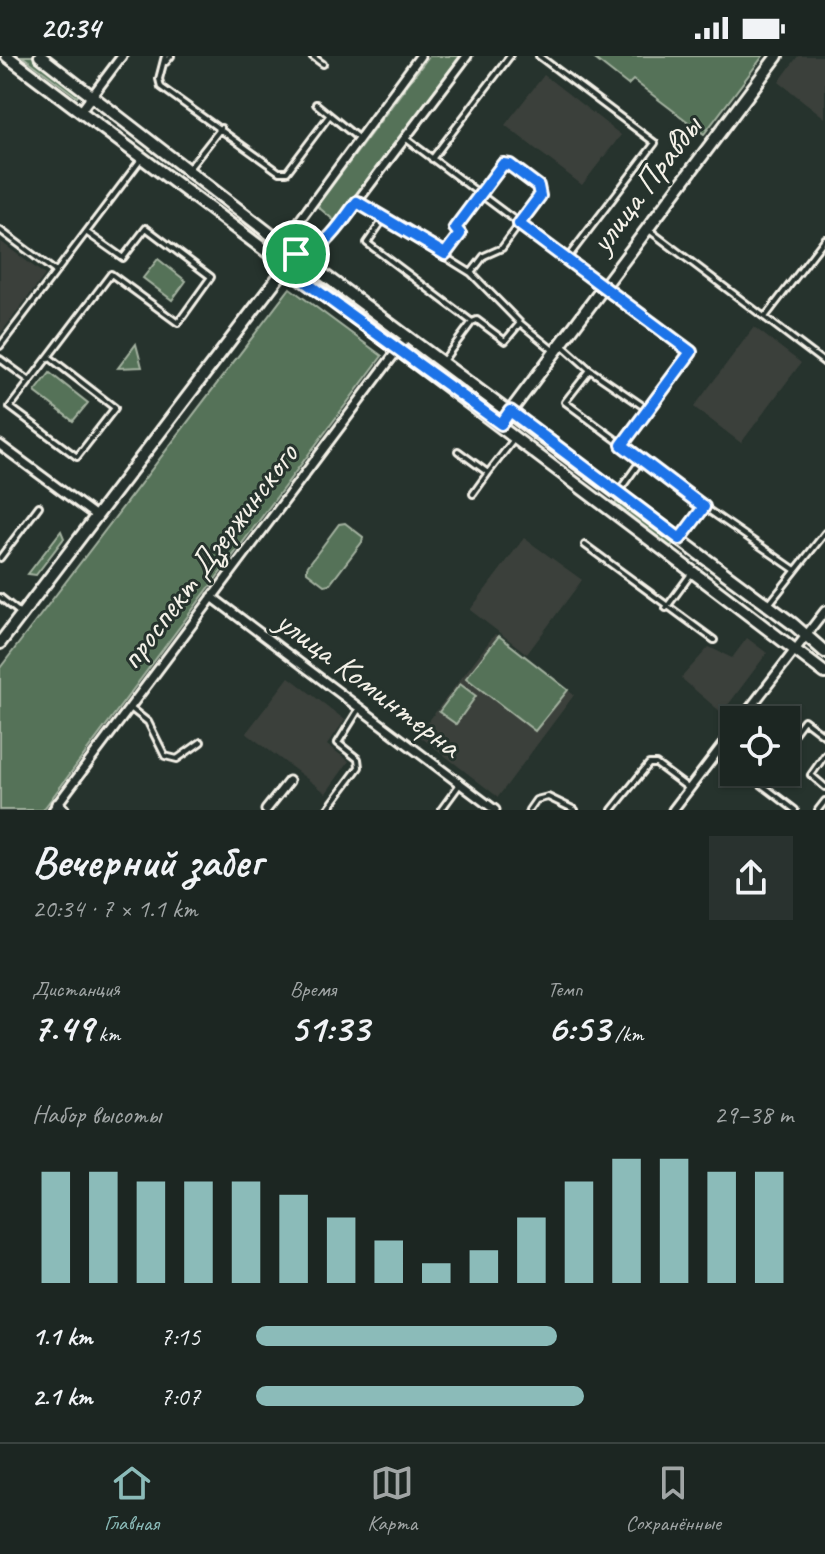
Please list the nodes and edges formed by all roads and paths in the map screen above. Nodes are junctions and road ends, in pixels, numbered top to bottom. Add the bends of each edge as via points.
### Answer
1 (7, 56) edge
2 (40, 56) edge
3 (122, 56) edge
4 (312, 56) edge
5 (420, 56) edge
6 (467, 56) edge
7 (510, 56) edge
8 (539, 56) edge
9 (777, 56) edge
10 (167, 58) edge
11 (323, 64) dead end
12 (92, 95) junction
13 (316, 104) dead end
14 (80, 112) junction
15 (329, 116) junction
16 (221, 128) junction
17 (405, 138) junction
18 (359, 139) junction
19 (142, 158) junction
20 (432, 159) junction
21 (188, 170) junction
22 (479, 195) junction
23 (357, 202) junction
24 (383, 220) junction
25 (519, 224) junction
26 (647, 228) junction
27 (0, 230) edge
28 (86, 232) junction
29 (825, 239) edge
30 (296, 254) junction
31 (445, 254) junction
32 (566, 260) junction
33 (286, 268) junction
34 (56, 272) junction
35 (471, 273) junction
36 (603, 286) junction
37 (765, 317) junction
38 (472, 322) junction
39 (520, 323) junction
40 (408, 336) junction
41 (0, 346) edge
42 (556, 346) junction
43 (398, 351) junction
44 (48, 357) junction
45 (0, 359) edge
46 (443, 361) junction
47 (825, 363) edge
48 (590, 370) junction
49 (30, 381) junction
50 (648, 410) junction
51 (510, 411) junction
52 (501, 424) junction
53 (516, 436) junction
54 (622, 445) junction
55 (1, 447) edge
56 (458, 451) dead end
57 (642, 459) junction
58 (488, 473) junction
59 (617, 492) junction
60 (473, 494) dead end
61 (39, 506) dead end
62 (704, 507) junction
63 (96, 516) junction
64 (825, 533) edge
65 (680, 539) junction
66 (585, 545) dead end
67 (0, 558) edge
68 (694, 570) junction
69 (795, 570) junction
70 (0, 597) edge
71 (212, 597) junction
72 (768, 606) junction
73 (666, 608) junction
74 (825, 611) edge
75 (22, 614) junction
76 (806, 635) junction
77 (714, 640) dead end
78 (0, 643) edge
79 (796, 648) junction
80 (825, 652) edge
81 (825, 673) edge
82 (752, 706) edge
83 (129, 707) junction
84 (359, 709) junction
85 (800, 725) edge
86 (825, 736) edge
87 (201, 742) dead end
88 (720, 748) edge
89 (718, 751) joint
90 (825, 755) edge
91 (289, 781) dead end
92 (460, 784) junction
93 (763, 786) edge
94 (825, 787) edge
95 (689, 789) junction
96 (825, 801) edge
97 (58, 808) edge
98 (266, 810) edge
99 (327, 810) edge
100 (441, 810) edge
101 (495, 810) edge
102 (529, 810) edge
103 (575, 810) edge
104 (612, 810) edge
105 (673, 810) edge
106 (795, 810) edge
107 (818, 810) edge

1 - 14 main road
2 - 12 main road
3 - 12 street
4 - 11 lane
5 - 18 street
6 - 17 street
7 - 20 lane
8 - 32 lane via 655,143
9 - 26 main road, улица Правды
10 - 16 lane via 161,87
12 - 14 street
12 - 21 main road
13 - 15 lane
14 - 19 main road
15 - 16 lane via 287,172 279,172
15 - 18 lane
16 - 21 lane
17 - 20 lane
17 - 23 street
18 - 30 street via 297,224
19 - 28 lane
19 - 33 main road
20 - 22 lane
21 - 30 main road
22 - 25 lane
22 - 25 lane via 503,164 510,165 538,186 540,196
22 - 31 lane via 455,228 460,234
23 - 24 lane
23 - 30 street via 325,244
24 - 31 lane
24 - 38 lane via 367,243
25 - 32 lane
25 - 35 lane via 502,248 484,256
26 - 36 main road, улица Правды
26 - 37 lane
27 - 34 lane
28 - 34 lane
28 - 44 lane via 123,258 146,228 211,277 178,323 111,274
29 - 37 lane
30 - 33 main road
30 - 40 main road
31 - 35 lane
32 - 36 lane
33 - 43 main road
33 - 63 main road
34 - 41 lane
35 - 39 lane
36 - 42 main road, улица Правды
36 - 50 lane via 691,352
37 - 47 lane
38 - 39 lane via 477,320 505,341
38 - 46 lane
39 - 42 lane
40 - 43 street, проспект Дзержинского
40 - 46 main road
42 - 48 lane
42 - 51 main road, улица Правды
43 - 52 main road
43 - 71 street, проспект Дзержинского
44 - 49 lane
44 - 49 lane via 115,408 77,457 10,407
45 - 49 lane
46 - 51 main road
48 - 50 lane
48 - 54 lane via 565,402
50 - 54 lane
51 - 52 main road, улица Правды
51 - 59 main road
52 - 53 main road
53 - 58 lane
53 - 68 main road
54 - 57 lane
55 - 63 street
56 - 58 lane
57 - 59 lane
57 - 62 lane
58 - 60 lane
59 - 65 main road
61 - 67 lane
62 - 65 lane
62 - 69 lane
63 - 75 main road
64 - 69 lane
65 - 72 main road
66 - 73 lane
68 - 73 lane
68 - 79 main road
69 - 72 lane
70 - 75 lane
71 - 83 street, проспект Дзержинского
71 - 84 street, улица Коминтерна
72 - 76 main road
73 - 77 lane
74 - 76 street
75 - 78 main road
76 - 79 street
76 - 80 main road
79 - 81 main road
79 - 82 street
83 - 87 lane via 148,722 165,756 177,759
83 - 97 street, проспект Дзержинского
84 - 92 street, улица Коминтерна
84 - 99 lane via 338,743 358,759 359,767
85 - 86 lane via 804,720
88 - 89 street
89 - 95 street
90 - 94 lane via 811,775
91 - 98 street
92 - 100 lane
92 - 101 street, улица Коминтерна
93 - 106 lane
95 - 104 lane via 649,764
95 - 105 street
96 - 107 lane
102 - 103 lane via 536,800 548,797

